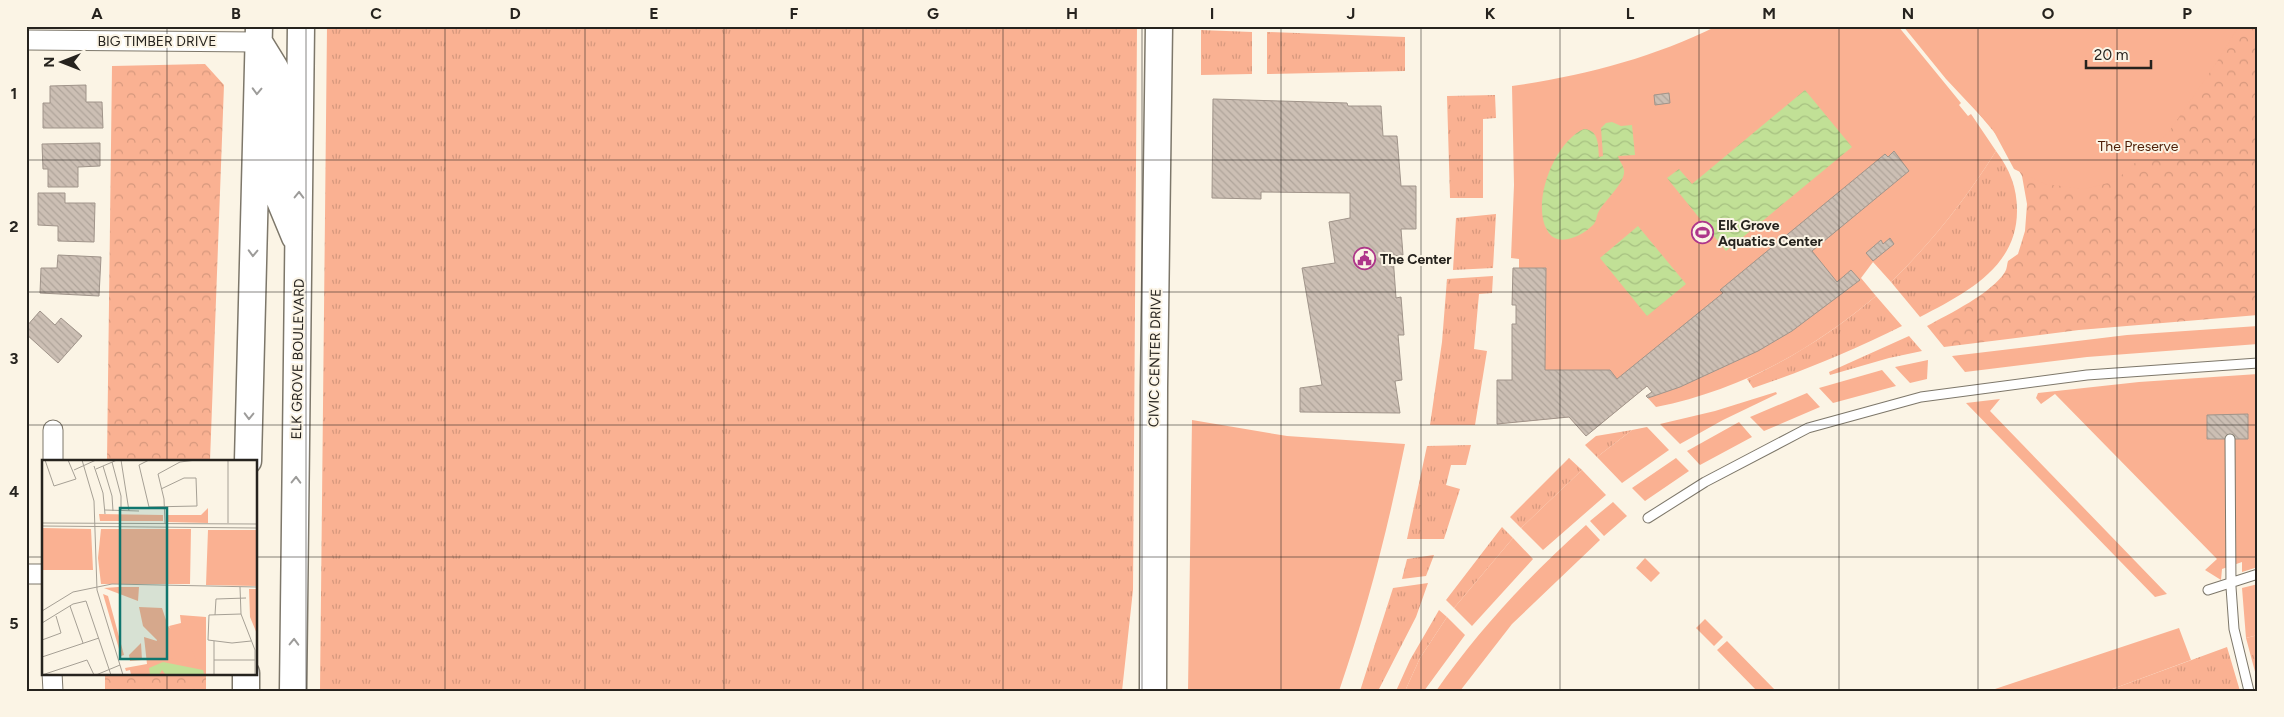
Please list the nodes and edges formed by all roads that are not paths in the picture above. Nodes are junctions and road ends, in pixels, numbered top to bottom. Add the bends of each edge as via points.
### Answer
1 (1159, 26) edge
2 (299, 29) edge
3 (259, 34) edge
4 (26, 40) edge
5 (299, 247) junction
6 (2258, 363) edge
7 (53, 430) dead end
8 (2230, 439) dead end
9 (53, 460) edge
10 (248, 460) edge
11 (1648, 518) dead end
12 (26, 574) edge
13 (42, 574) edge
14 (2258, 574) edge
15 (2231, 583) junction
16 (2208, 590) dead end
17 (52, 674) edge
18 (246, 674) edge
19 (52, 691) edge
20 (246, 691) edge
21 (293, 691) edge
22 (1153, 691) edge
23 (2249, 691) edge

1 - 22 main road, CIVIC CENTER DRIVE
5 -> 2 main road, ELK GROVE BOULEVARD
3 - 4 street, BIG TIMBER DRIVE
3 - 5 main road via 276,68 280,97 278,196
3 -> 10 main road
21 -> 5 main road, ELK GROVE BOULEVARD
6 - 11 lane via 2087,375 1921,397 1808,428 1705,482
7 - 9 street
8 - 15 lane
12 - 13 street
14 - 15 lane
15 - 16 lane
15 - 23 lane via 2234,629
17 - 19 street
18 - 20 main road

